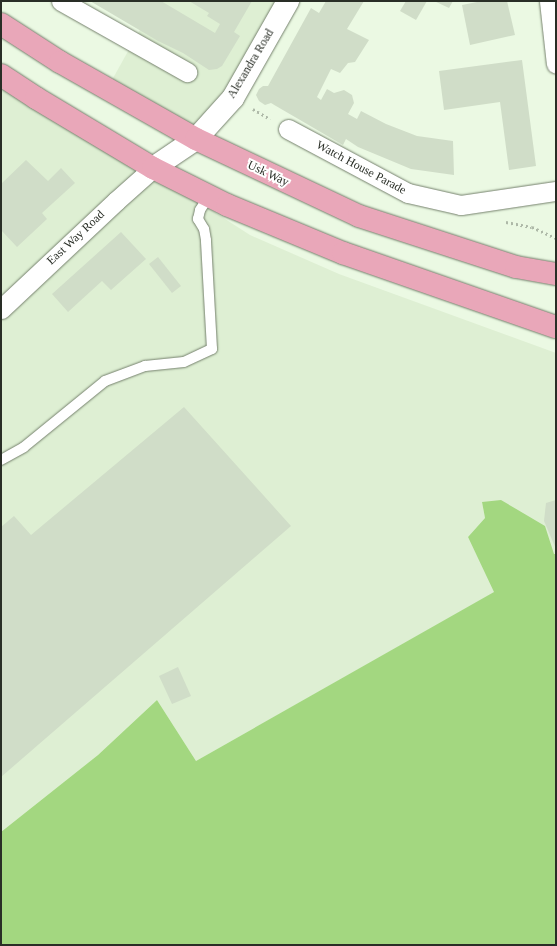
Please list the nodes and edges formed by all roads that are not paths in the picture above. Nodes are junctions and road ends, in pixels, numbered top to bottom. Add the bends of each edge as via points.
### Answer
1 (61, 1) edge
2 (288, 1) edge
3 (549, 1) edge
4 (1, 24) edge
5 (556, 64) edge
6 (187, 72) dead end
7 (1, 75) edge
8 (288, 129) dead end
9 (196, 138) junction
10 (153, 168) junction
11 (556, 191) edge
12 (209, 196) junction
13 (556, 274) edge
14 (1, 309) edge
15 (556, 327) edge
16 (1, 460) edge

1 - 6 street
2 - 9 street, Alexandra Road via 233,98
3 - 5 street
4 - 9 main road, Usk Way via 60,62
7 - 10 main road
8 - 11 street, Watch House Parade via 408,193 461,205
9 - 10 street, Alexandra Road
9 - 13 main road, Usk Way via 359,216 516,267
10 - 12 main road
10 - 14 street, East Way Road
12 - 15 main road via 343,253
12 - 16 lane via 200,210 198,219 204,229 206,240 212,349 184,362 145,366 105,381 24,448

